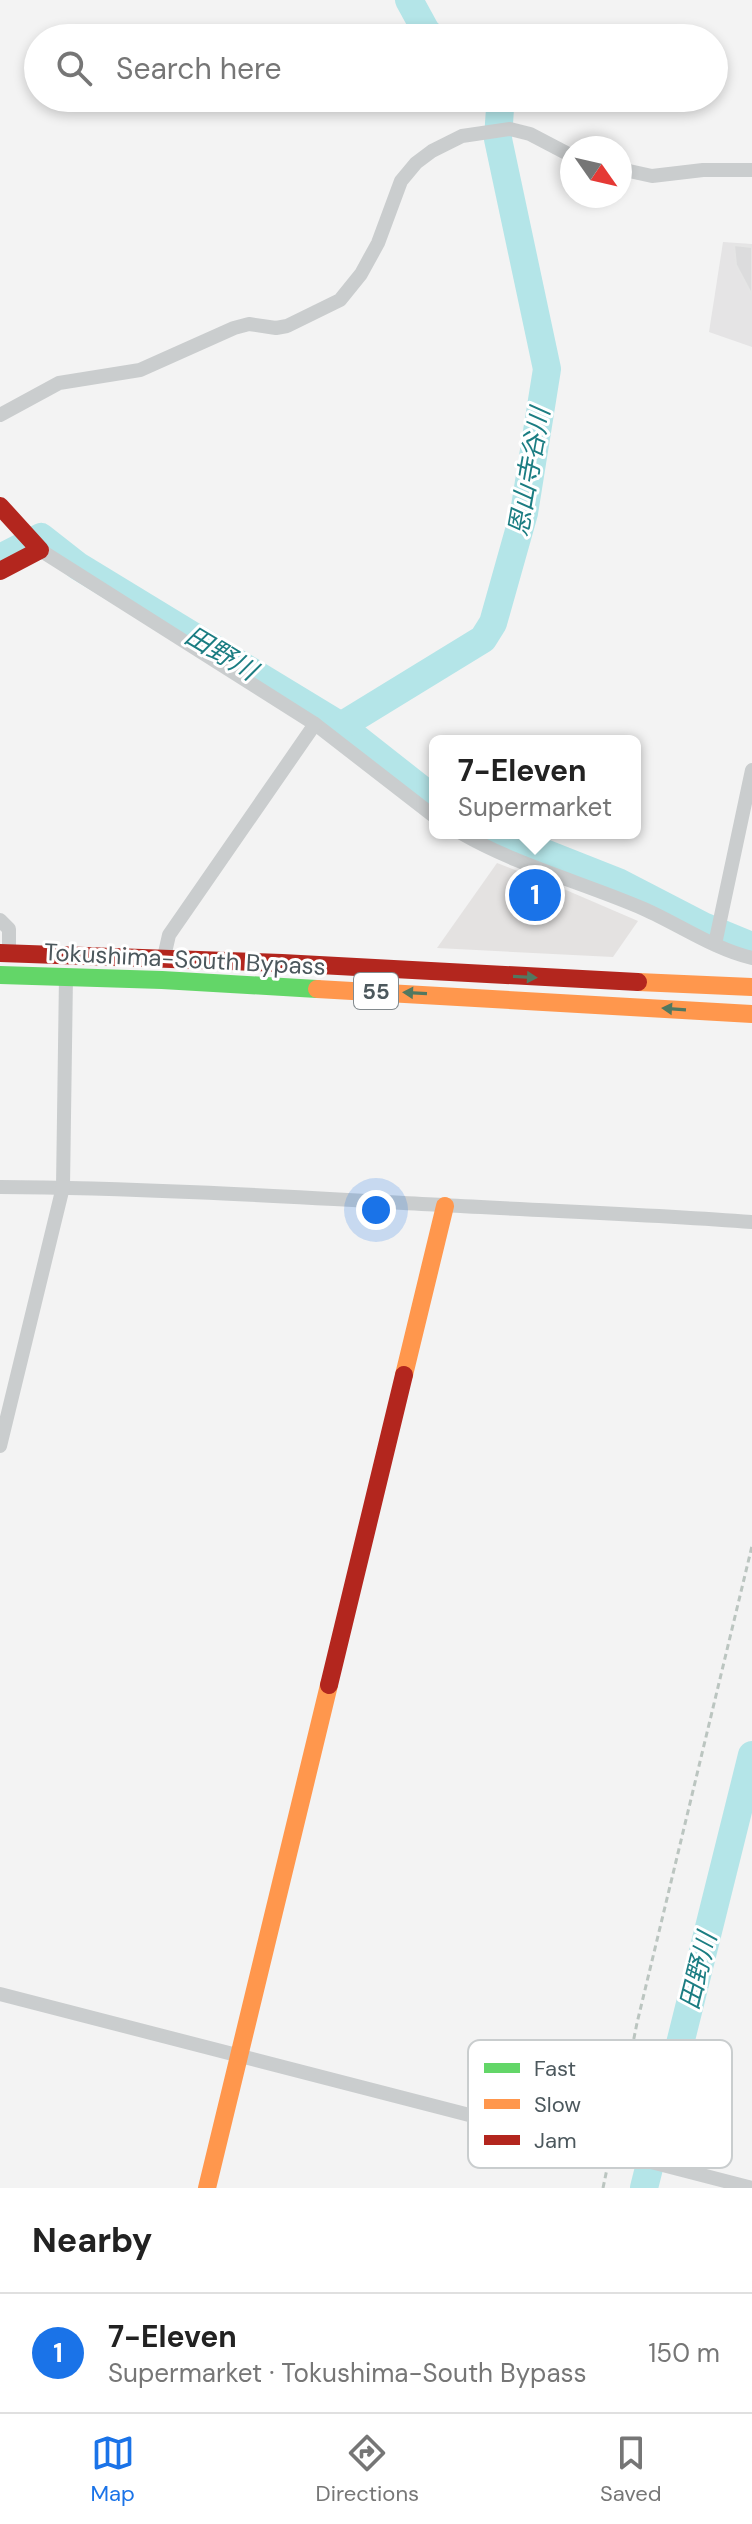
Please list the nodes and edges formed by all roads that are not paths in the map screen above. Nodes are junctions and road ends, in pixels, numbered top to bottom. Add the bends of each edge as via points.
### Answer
1 (560, 150) edge
2 (752, 170) edge
3 (632, 172) edge
4 (0, 415) edge
5 (0, 506) edge
6 (40, 550) junction
7 (0, 571) edge
8 (315, 724) junction
9 (752, 770) edge
10 (429, 812) edge
11 (473, 839) edge
12 (0, 920) edge
13 (718, 936) junction
14 (4, 953) edge
15 (164, 957) junction
16 (752, 958) edge
17 (0, 975) edge
18 (66, 976) junction
19 (752, 987) edge
20 (752, 1014) edge
21 (0, 1187) edge
22 (63, 1187) junction
23 (445, 1206) junction
24 (752, 1222) edge
25 (0, 1446) edge
26 (0, 1994) edge
27 (239, 2057) junction
28 (468, 2114) edge
29 (678, 2168) edge
30 (207, 2188) edge
31 (752, 2188) edge

1 - 4 street via 506,129 462,136 432,151 401,181 378,243 340,300 287,326 234,328 140,370 59,383
2 - 3 street via 652,176
5 - 6 main road
6 - 7 main road
6 - 8 street
8 - 10 street
8 - 15 street via 169,935
9 - 13 street
11 - 13 street
12 - 14 street via 9,929
13 - 16 street
14 - 15 main road, Tokushima-South Bypass / 55
15 -> 19 main road, Tokushima-South Bypass / 55
17 - 18 main road, Tokushima-South Bypass / 55
20 -> 18 main road, Tokushima-South Bypass / 55
18 - 22 street
21 - 22 street
22 - 23 street
22 - 25 street
23 - 24 street
23 - 27 main road
26 - 27 street
27 - 28 street
27 - 30 main road
29 - 31 street

